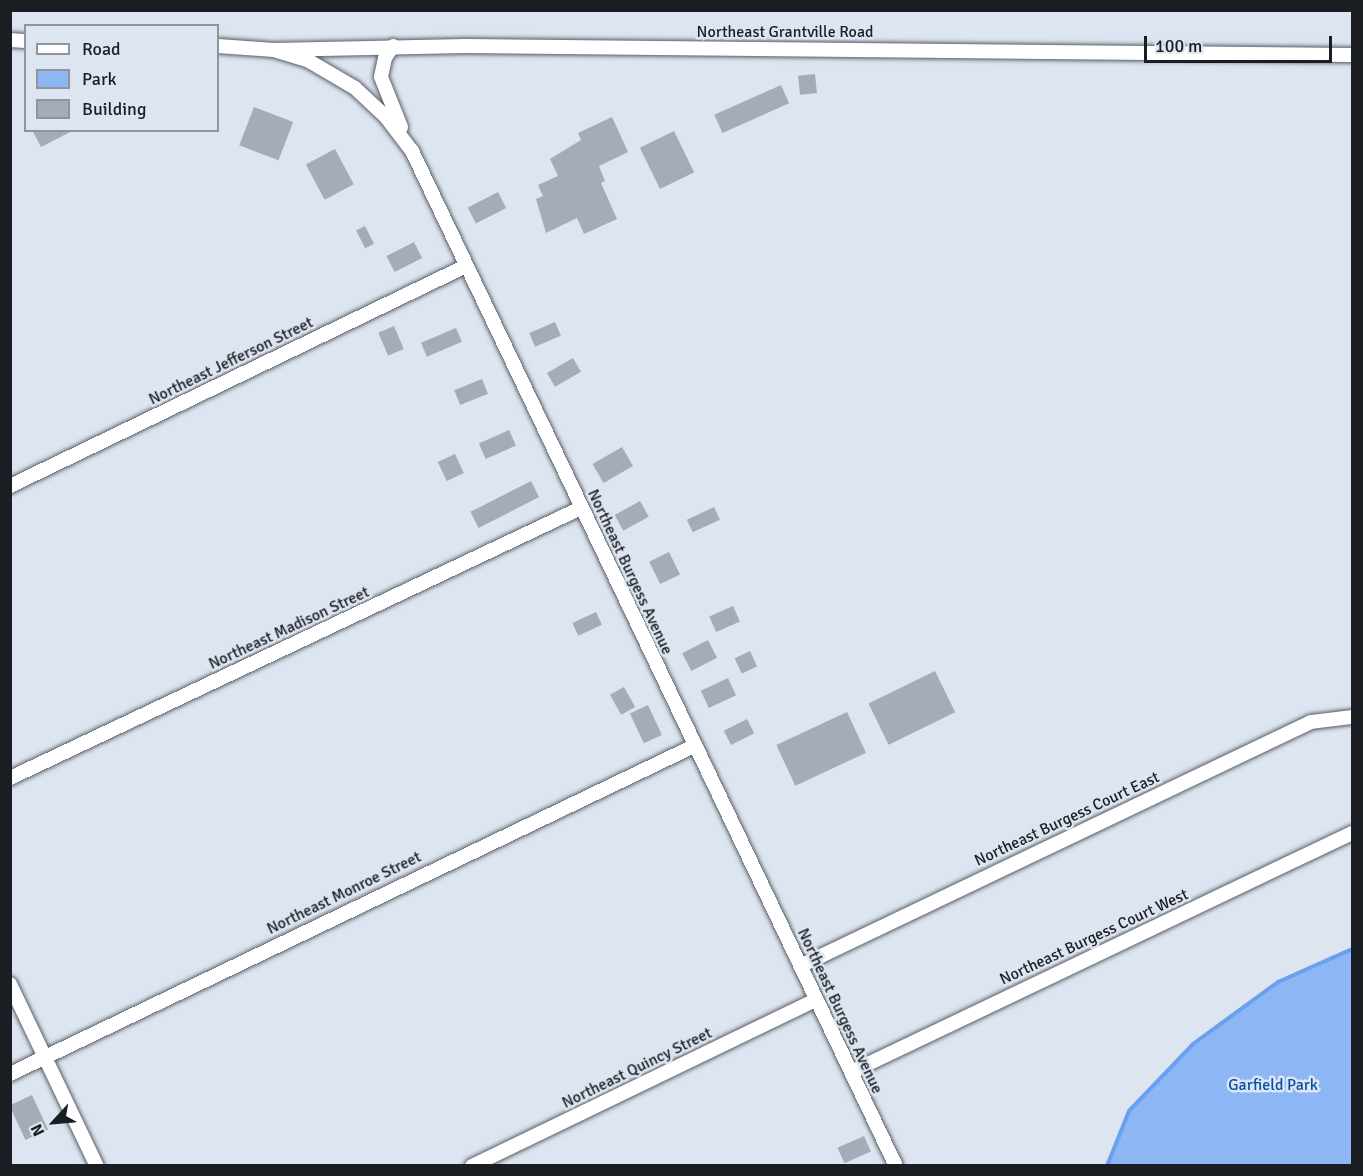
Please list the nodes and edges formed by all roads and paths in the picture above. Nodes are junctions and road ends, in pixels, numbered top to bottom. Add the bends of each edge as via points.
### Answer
1 (219, 46) edge
2 (393, 46) junction
3 (274, 50) junction
4 (1353, 55) edge
5 (412, 151) junction
6 (466, 266) junction
7 (10, 486) edge
8 (581, 508) junction
9 (1353, 717) edge
10 (694, 746) junction
11 (10, 778) edge
12 (1353, 833) edge
13 (800, 966) junction
14 (10, 984) edge
15 (816, 1000) junction
16 (45, 1057) junction
17 (850, 1072) junction
18 (10, 1074) edge
19 (97, 1166) edge
20 (472, 1166) edge
21 (896, 1166) edge

1 - 3 street, Northeast Grantville Road
2 - 3 street, Northeast Grantville Road
2 - 4 street, Northeast Grantville Road
2 - 5 street via 385,58 381,77
3 - 5 street, Northeast Burgess Avenue via 309,60 355,88 386,117
5 - 6 street, Northeast Burgess Avenue
6 - 7 street, Northeast Jefferson Street
6 - 8 street, Northeast Burgess Avenue
8 - 10 street, Northeast Burgess Avenue
8 - 11 street, Northeast Madison Street
9 - 13 street, Northeast Burgess Court East via 1311,722
10 - 13 street, Northeast Burgess Avenue
10 - 16 street, Northeast Monroe Street
12 - 17 street, Northeast Burgess Court West
13 - 15 street, Northeast Burgess Avenue
14 - 16 street
15 - 17 street, Northeast Burgess Avenue
15 - 20 street, Northeast Quincy Street
16 - 18 street, Northeast Monroe Street
16 - 19 street
17 - 21 street, Northeast Burgess Avenue

